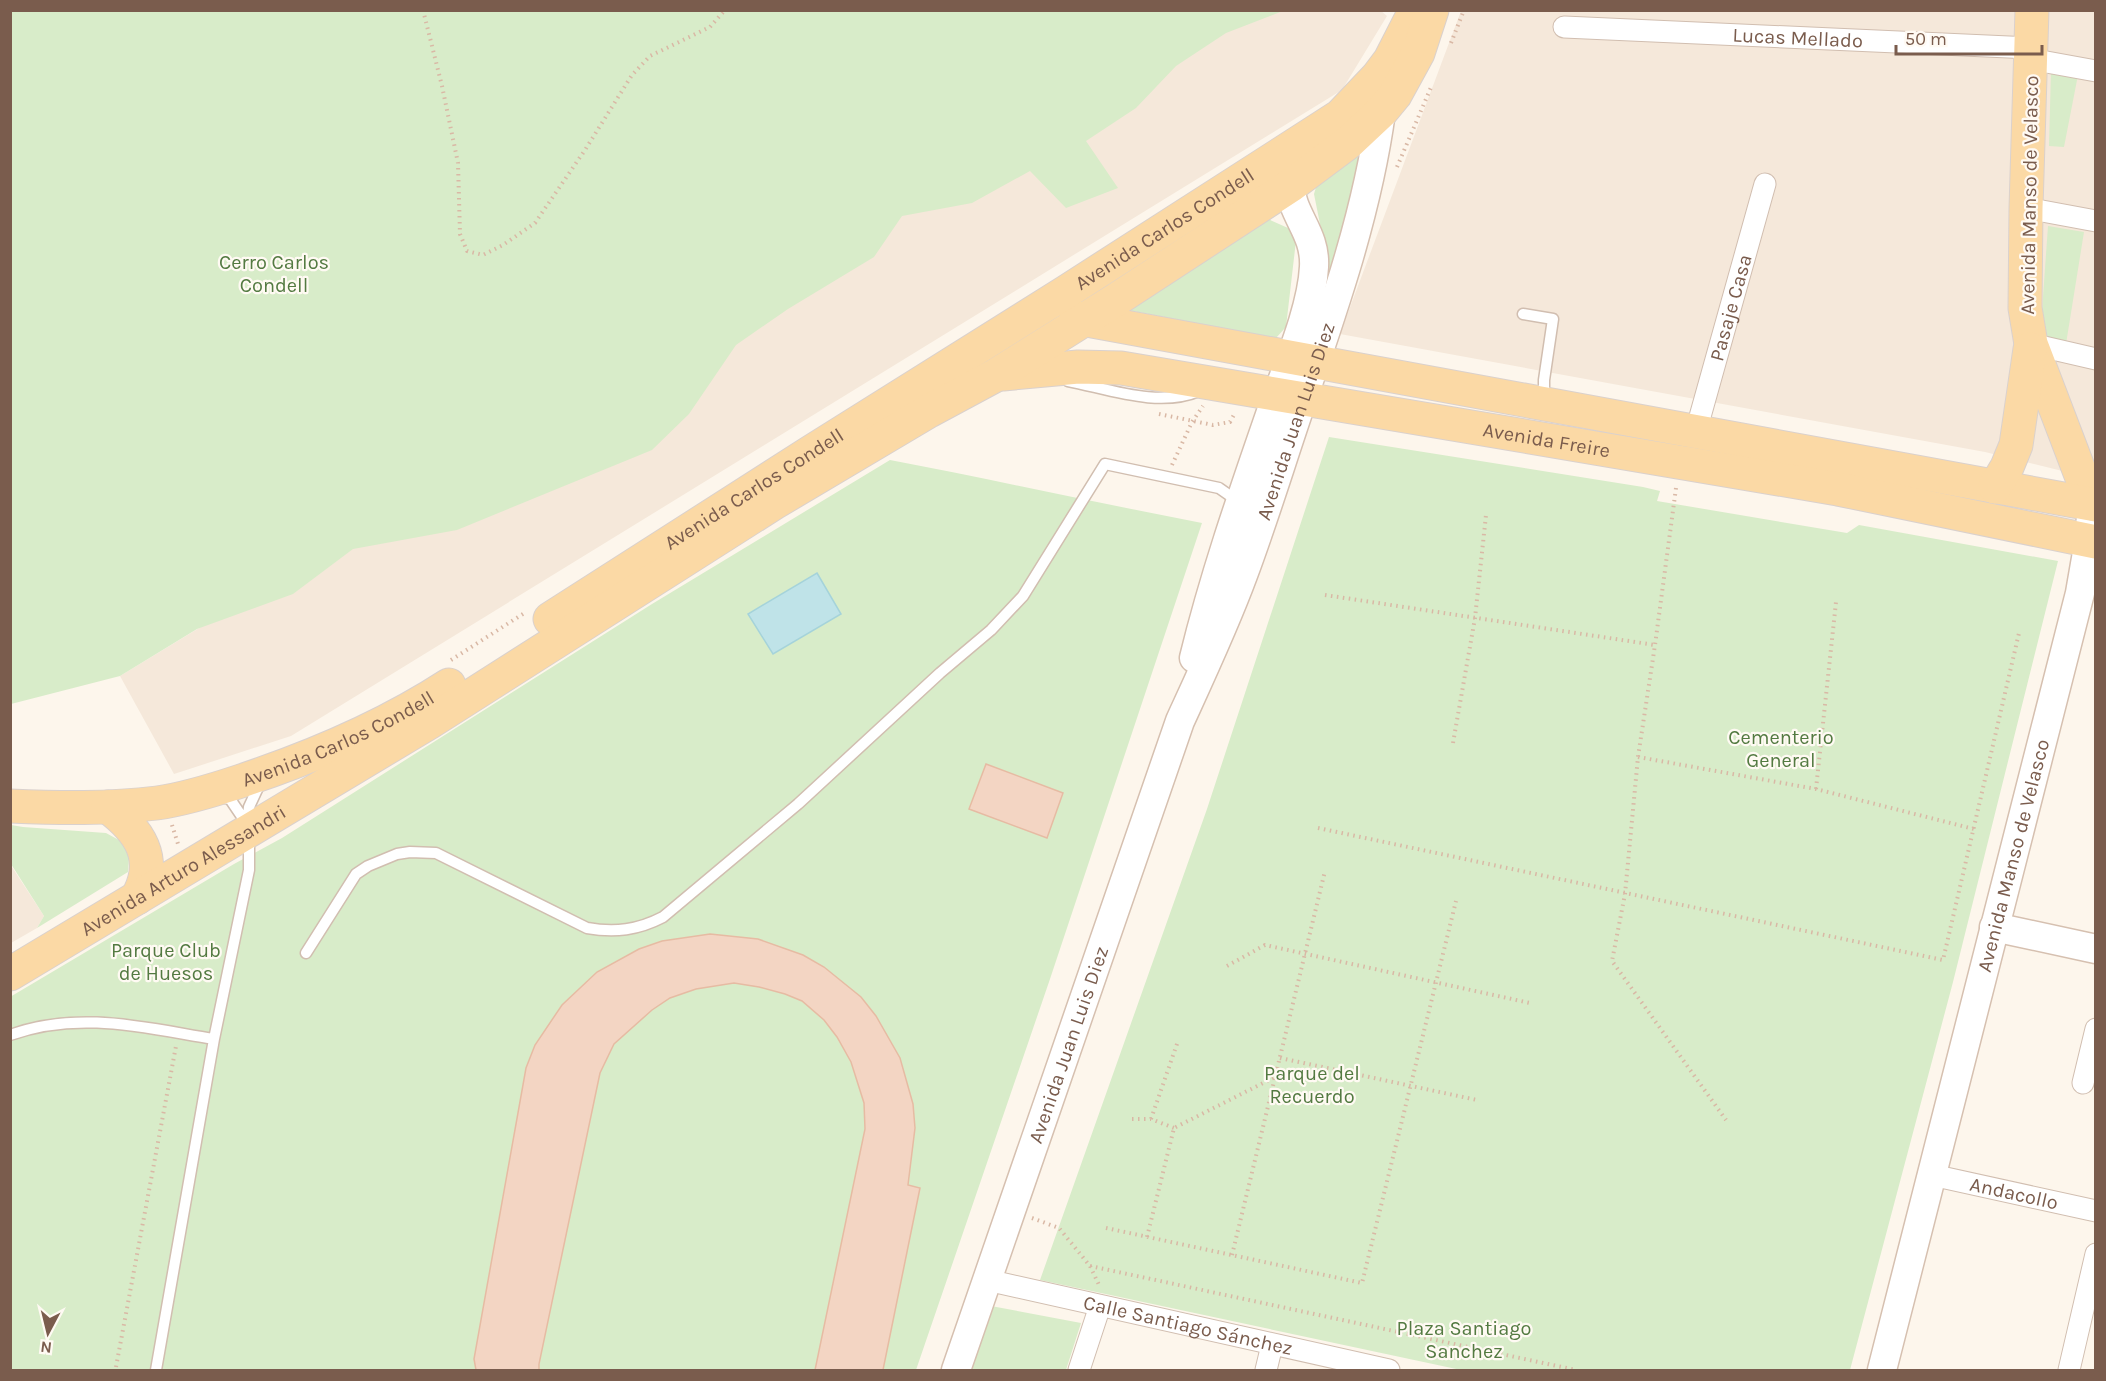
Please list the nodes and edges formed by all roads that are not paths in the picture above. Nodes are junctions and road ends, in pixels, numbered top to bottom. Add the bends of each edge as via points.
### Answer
1 (1416, 10) edge
2 (1432, 10) edge
3 (2032, 10) edge
4 (1564, 27) dead end
5 (2031, 54) junction
6 (2096, 71) edge
7 (1381, 112) junction
8 (1306, 138) junction
9 (1765, 184) dead end
10 (1290, 186) junction
11 (2026, 208) junction
12 (2096, 221) edge
13 (1523, 314) dead end
14 (1028, 317) junction
15 (1086, 319) junction
16 (2031, 344) junction
17 (1304, 358) junction
18 (2096, 359) edge
19 (1009, 374) junction
20 (1261, 391) junction
21 (1544, 403) junction
22 (1696, 431) junction
23 (1995, 487) junction
24 (1239, 502) junction
25 (2094, 505) edge
26 (2092, 542) edge
27 (1180, 721) junction
28 (357, 766) joint
29 (265, 773) junction
30 (204, 793) junction
31 (10, 806) edge
32 (108, 807) junction
33 (248, 827) junction
34 (137, 898) junction
35 (1994, 927) junction
36 (2096, 949) edge
37 (306, 954) dead end
38 (10, 974) edge
39 (2096, 1029) edge
40 (10, 1035) edge
41 (214, 1039) junction
42 (2083, 1083) dead end
43 (1932, 1175) junction
44 (2096, 1211) edge
45 (2096, 1254) edge
46 (987, 1281) junction
47 (1100, 1306) junction
48 (1272, 1345) junction
49 (156, 1371) edge
50 (956, 1371) edge
51 (1079, 1371) edge
52 (1266, 1371) edge
53 (1389, 1371) edge
54 (1882, 1371) edge
55 (2069, 1371) edge

1 - 8 main road, Avenida Carlos Condell via 1390,60 1368,89 1340,116
2 - 7 main road, Avenida Carlos Condell via 1413,66
3 - 5 main road, Avenida Manso de Velasco
4 - 5 street, Lucas Mellado
5 - 6 street, Lucas Mellado
5 - 11 main road, Avenida Manso de Velasco
7 - 10 main road, Avenida Carlos Condell via 1349,142
7 - 17 main road, Avenida Juan Luis Diez via 1350,250
8 - 10 main road via 1294,161
8 - 14 main road, Avenida Carlos Condell
9 - 22 street, Pasaje Casa
10 - 15 main road, Avenida Carlos Condell
10 - 17 main road, Avenida Juan Luis Diez via 1291,198 1312,242 1314,265
11 - 12 street
11 - 16 main road, Avenida Manso de Velasco via 2024,286
13 - 21 lane via 1553,319
14 - 15 main road, Avenida Freire
14 - 29 main road, Avenida Carlos Condell via 440,690 379,723
15 - 17 main road, Avenida Freire
15 - 19 main road, Avenida Carlos Condell
16 - 18 street
16 - 23 main road, Avenida Manso de Velasco via 2016,445
16 - 25 main road, Avenida Manso de Velasco
17 - 20 main road, Avenida Juan Luis Diez
17 - 21 main road, Avenida Freire
19 - 20 main road, Avenida Freire via 1109,368
19 - 28 main road, Avenida Carlos Condell via 929,411 774,503
20 - 24 main road, Avenida Juan Luis Diez
20 - 26 main road, Avenida Freire via 1848,491
20 - 27 main road, Avenida Juan Luis Diez via 1244,574
21 - 22 main road, Avenida Freire
22 - 23 main road, Avenida Freire
23 - 25 main road, Avenida Freire
24 - 27 main road, Avenida Juan Luis Diez via 1209,599
24 - 37 lane via 1219,488 1104,464 1023,596 991,630 798,804 651,923 626,930 587,928 436,853 410,852 382,859 356,874
25 - 26 main road, Avenida Manso de Velasco
26 - 35 main road, Avenida Manso de Velasco
27 - 46 main road, Avenida Juan Luis Diez
28 - 33 main road, Avenida Arturo Alessandri
29 - 30 main road, Avenida Carlos Condell
29 - 33 lane via 249,807
30 - 32 main road, Avenida Carlos Condell
30 - 33 lane via 230,799
31 - 32 main road, Avenida Carlos Condell
32 - 34 main road via 128,823 145,852 145,880
33 - 34 main road, Avenida Arturo Alessandri
33 - 41 lane via 249,870
34 - 38 main road, Avenida Arturo Alessandri
35 - 36 main road
35 - 43 main road, Avenida Manso de Velasco
39 - 42 street
40 - 41 lane via 54,1023 83,1021
41 - 49 lane
43 - 44 street, Andacollo
43 - 54 main road, Avenida Manso de Velasco
45 - 55 street
46 - 47 street, Calle Santiago Sánchez
46 - 50 main road, Avenida Juan Luis Diez
47 - 48 street, Calle Santiago Sánchez
47 - 51 street
48 - 52 street
48 - 53 street, Calle Santiago Sánchez

